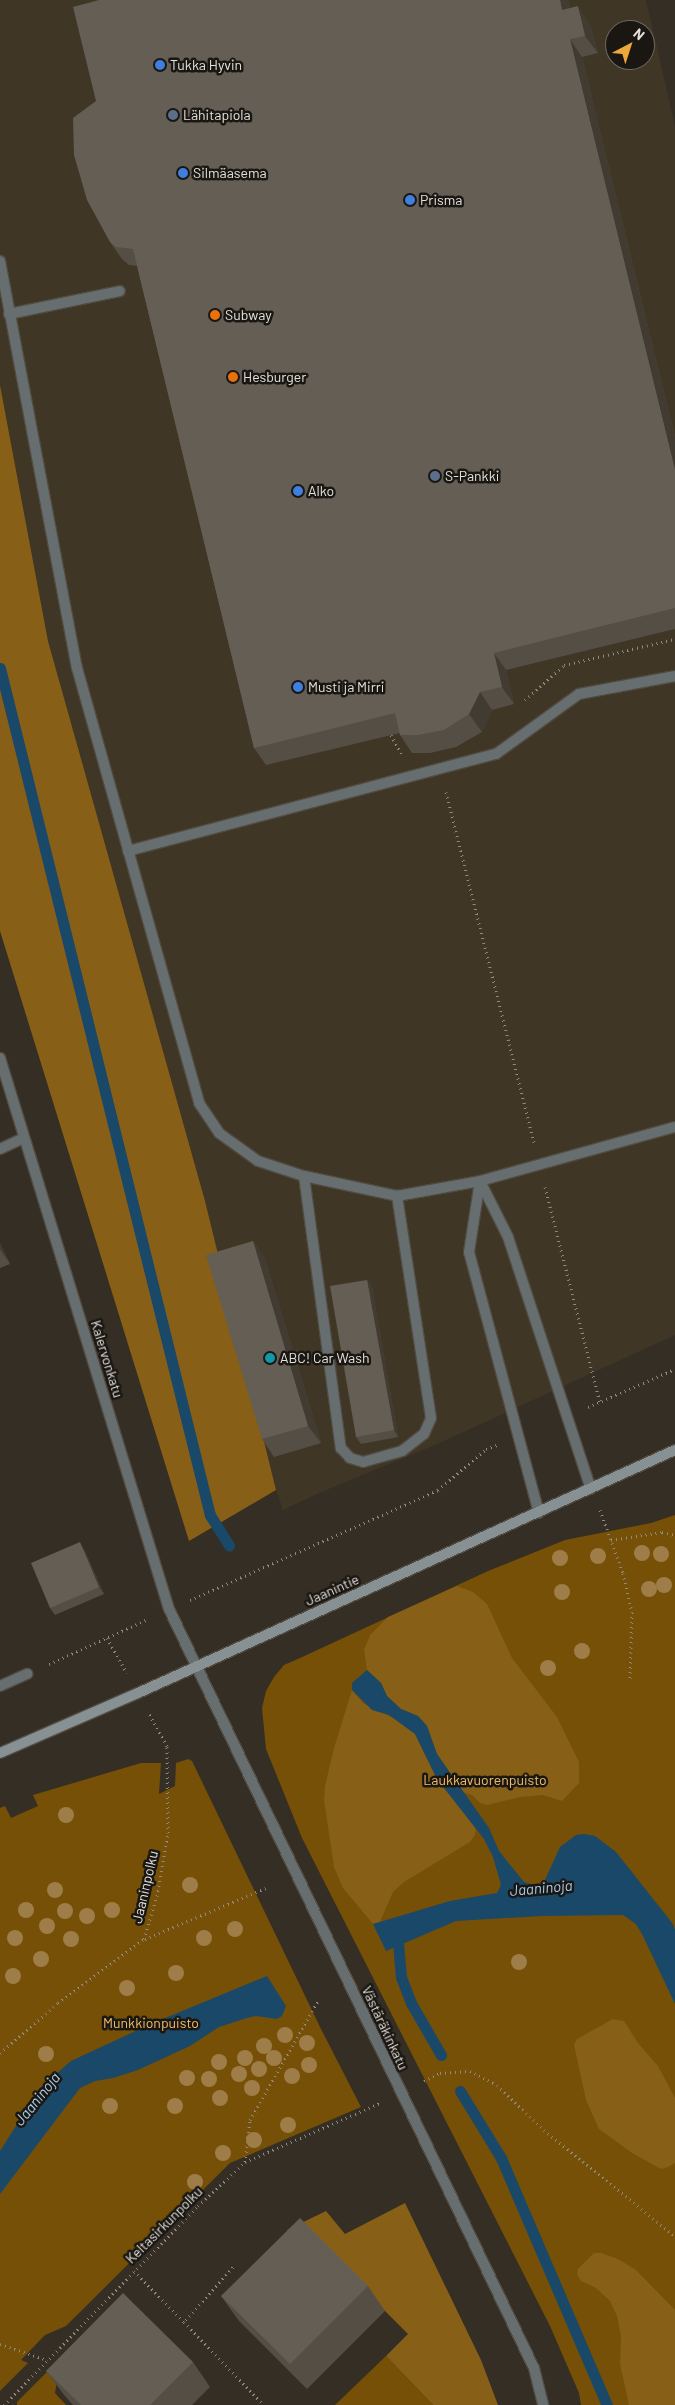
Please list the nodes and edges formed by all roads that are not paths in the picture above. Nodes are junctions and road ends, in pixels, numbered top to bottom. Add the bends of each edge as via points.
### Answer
1 (0, 261) edge
2 (120, 291) dead end
3 (9, 314) junction
4 (675, 676) edge
5 (128, 851) junction
6 (0, 1058) edge
7 (675, 1127) edge
8 (24, 1138) junction
9 (0, 1149) edge
10 (304, 1176) junction
11 (480, 1181) junction
12 (397, 1196) junction
13 (675, 1450) edge
14 (592, 1489) junction
15 (539, 1513) junction
16 (197, 1665) junction
17 (27, 1674) road end
18 (0, 1686) edge
19 (0, 1753) edge
20 (543, 2405) edge

1 - 3 street
2 - 3 street
3 - 5 street via 77,668
4 - 5 street via 579,694 496,754
5 - 10 street via 199,1103 219,1133 258,1161
6 - 8 street, Kalervonkatu
7 - 11 street
8 - 9 street
8 - 16 street, Kalervonkatu via 169,1609
10 - 12 street
10 - 12 street via 341,1448 350,1458 363,1462 402,1452 424,1434 432,1418
11 - 12 street
11 - 14 street via 508,1237
11 - 15 street via 469,1252
13 - 14 main road, Jaanintie
14 - 15 main road, Jaanintie
15 - 16 main road, Jaanintie
16 - 19 main road, Jaanintie
16 - 20 street, Västäräkinkatu via 534,2368
17 - 18 street

